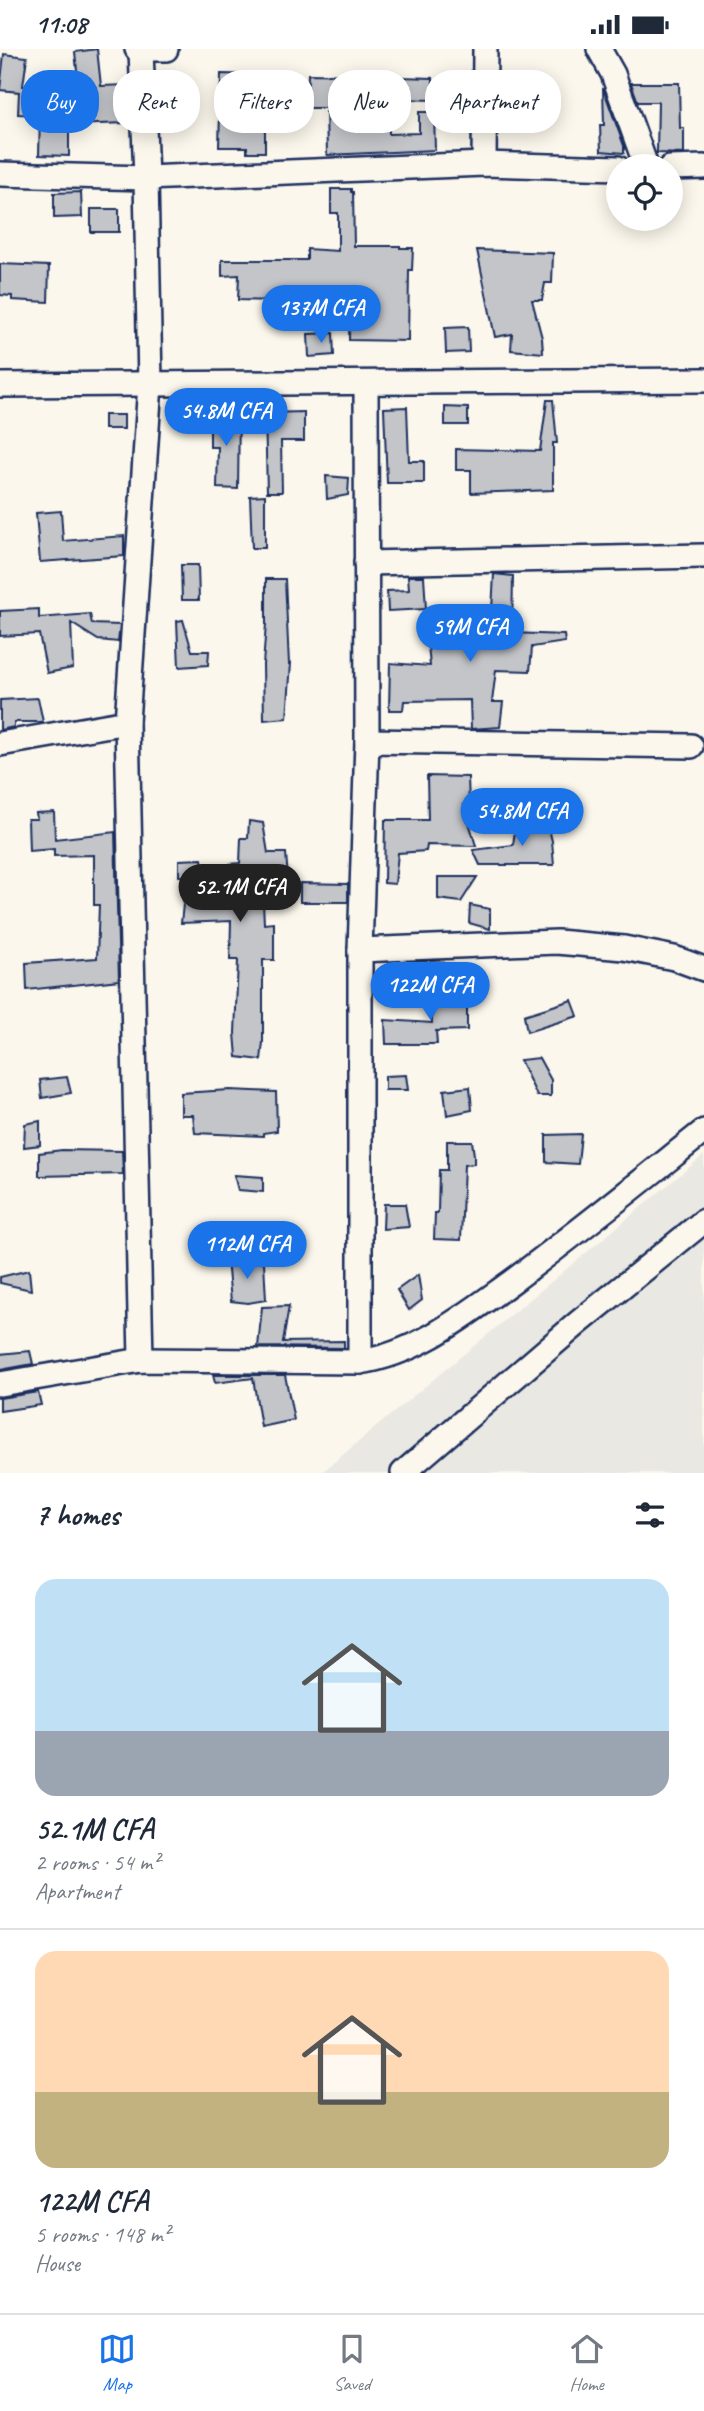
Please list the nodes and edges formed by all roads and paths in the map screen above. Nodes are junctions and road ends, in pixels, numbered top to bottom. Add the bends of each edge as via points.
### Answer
1 (139, 49) edge
2 (166, 49) edge
3 (485, 49) edge
4 (598, 49) edge
5 (642, 154) edge
6 (484, 164) junction
7 (704, 167) edge
8 (606, 168) edge
9 (683, 168) edge
10 (0, 174) edge
11 (146, 178) junction
12 (704, 380) edge
13 (366, 383) junction
14 (150, 384) junction
15 (0, 385) edge
16 (704, 557) edge
17 (366, 563) junction
18 (127, 722) junction
19 (367, 741) junction
20 (0, 744) edge
21 (691, 745) dead end
22 (360, 950) junction
23 (704, 969) edge
24 (704, 1131) edge
25 (704, 1221) edge
26 (141, 1360) junction
27 (360, 1362) junction
28 (0, 1384) edge
29 (403, 1473) edge

1 - 2 street
1 - 11 street
3 - 6 street
4 - 5 street via 613,74
6 - 8 street
6 - 11 street
7 - 9 street
10 - 11 street
11 - 14 street
12 - 13 street
13 - 14 street
13 - 17 street
14 - 15 street
14 - 18 street
16 - 17 street
17 - 19 street
18 - 20 street
18 - 26 street
19 - 21 street
19 - 22 street
22 - 23 street via 557,941 624,948
22 - 27 street
24 - 27 street via 559,1247 442,1332 377,1360
25 - 29 street
26 - 27 street
26 - 28 street

